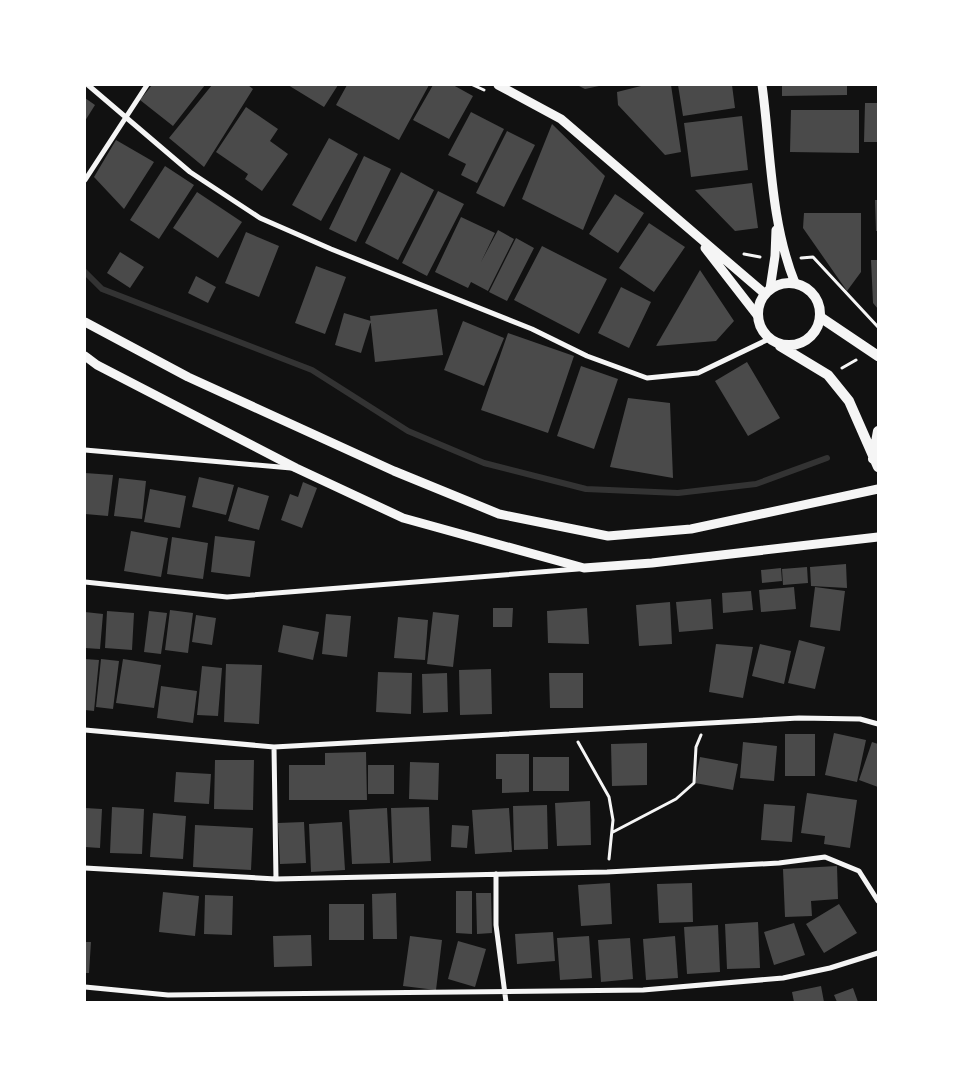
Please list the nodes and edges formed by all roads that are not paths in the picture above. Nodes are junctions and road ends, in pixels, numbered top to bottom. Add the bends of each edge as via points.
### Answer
1 (88, 85) edge
2 (147, 85) edge
3 (498, 85) edge
4 (762, 85) edge
5 (126, 117) junction
6 (85, 180) edge
7 (776, 208) junction
8 (696, 235) junction
9 (795, 283) junction
10 (767, 291) junction
11 (757, 315) junction
12 (820, 317) junction
13 (85, 322) edge
14 (773, 342) junction
15 (85, 356) edge
16 (878, 356) edge
17 (878, 431) edge
18 (85, 450) edge
19 (876, 463) edge
20 (296, 468) junction
21 (878, 489) edge
22 (878, 537) edge
23 (584, 568) junction
24 (85, 582) edge
25 (878, 724) edge
26 (85, 730) edge
27 (274, 746) junction
28 (85, 868) edge
29 (496, 874) junction
30 (276, 879) junction
31 (878, 901) edge
32 (878, 953) edge
33 (85, 987) edge
34 (504, 991) junction
35 (506, 1002) edge

1 - 5 street
2 - 5 street
3 - 8 street via 561,119
4 - 7 street
5 - 6 street
5 - 14 street via 190,172 260,218 523,325 587,356 647,378 698,373
7 - 9 street via 783,247
7 - 10 street via 775,256
8 - 10 street
8 - 11 street
9 - 10 main road via 779,284
9 - 12 main road via 815,297
10 - 11 main road
11 - 14 main road via 763,333
12 - 14 main road via 813,335 805,341 796,345
12 - 16 main road
13 - 21 street via 188,377 500,514 608,536 691,529
14 - 19 main road via 828,375 849,400
15 - 20 street
17 - 19 main road
18 - 20 street
20 - 23 street via 403,518
22 - 23 street
23 - 24 street via 227,597
25 - 27 street via 860,719 799,718
26 - 27 street
27 - 30 street
28 - 30 street
29 - 30 street
29 - 31 street via 607,872 779,863 825,857 859,871
29 - 34 street via 496,925
32 - 34 street via 783,978 643,990
33 - 34 street via 168,996
34 - 35 street

